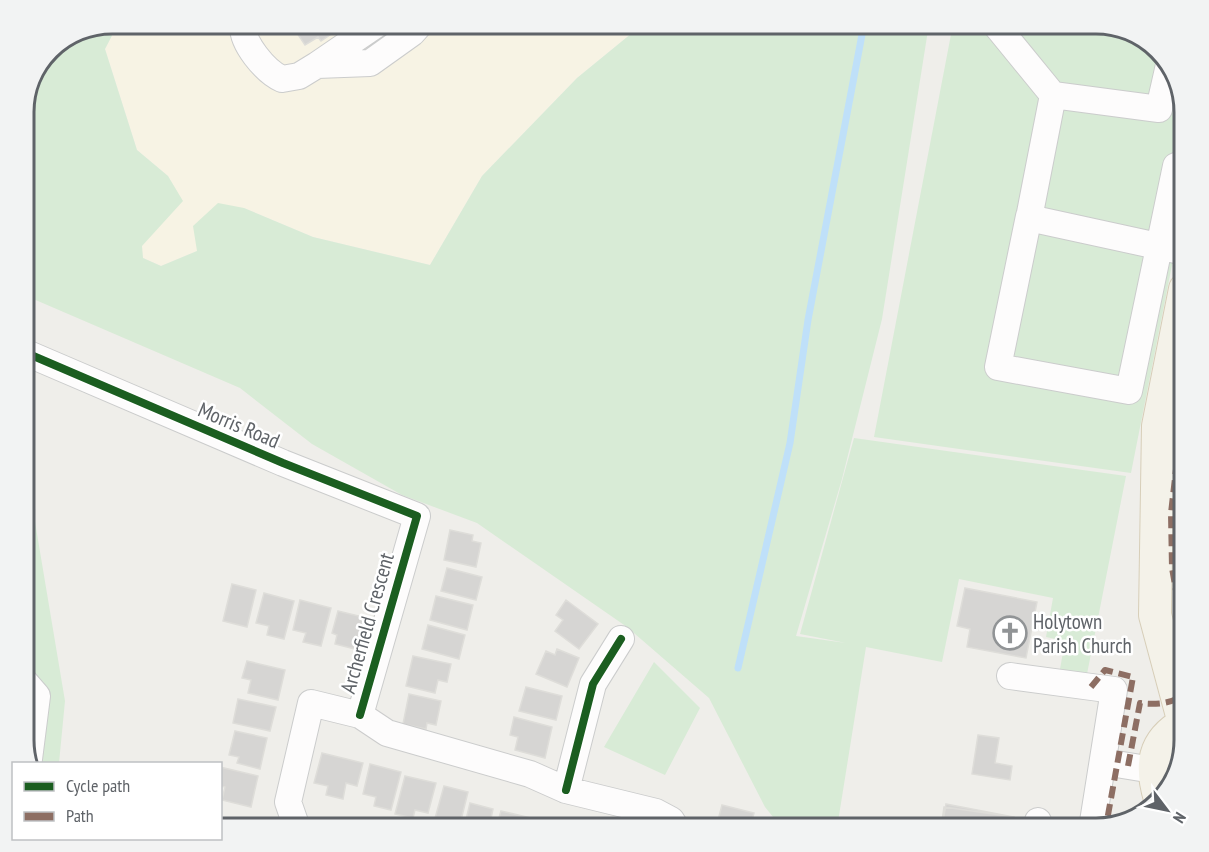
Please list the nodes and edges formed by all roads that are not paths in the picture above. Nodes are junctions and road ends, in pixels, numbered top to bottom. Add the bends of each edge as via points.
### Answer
1 (244, 34) edge
2 (362, 34) edge
3 (411, 34) edge
4 (1003, 34) edge
5 (317, 65) junction
6 (1166, 78) edge
7 (1053, 95) junction
8 (1174, 176) edge
9 (1029, 216) junction
10 (1160, 247) junction
11 (1174, 250) edge
12 (1174, 345) edge
13 (35, 357) edge
14 (408, 542) joint
15 (621, 639) dead end
16 (1010, 676) dead end
17 (1174, 686) edge
18 (35, 694) edge
19 (35, 710) edge
20 (360, 715) junction
21 (1174, 731) edge
22 (1104, 762) junction
23 (1145, 780) edge
24 (1157, 780) edge
25 (566, 790) junction
26 (294, 818) edge
27 (667, 818) edge
28 (1094, 818) edge

1 - 5 street via 275,76 290,79
2 - 5 street
3 - 5 street via 370,63
4 - 7 street
6 - 7 street via 1159,109
7 - 9 street
8 - 10 street
9 - 10 street
9 - 10 street via 998,368 1129,391
10 - 11 street
12 - 17 main road via 1158,426 1155,615
13 - 14 street, Morris Road via 417,516
14 - 20 street, Archerfield Crescent
15 - 25 street via 593,684
16 - 22 street via 1114,690
18 - 19 street
20 - 25 street, Archerfield Crescent via 387,734 530,774
20 - 26 street, Archerfield Crescent via 311,703 288,802
21 - 24 main road via 1166,738
22 - 23 street
22 - 28 street
25 - 27 street, Archerfield Crescent

